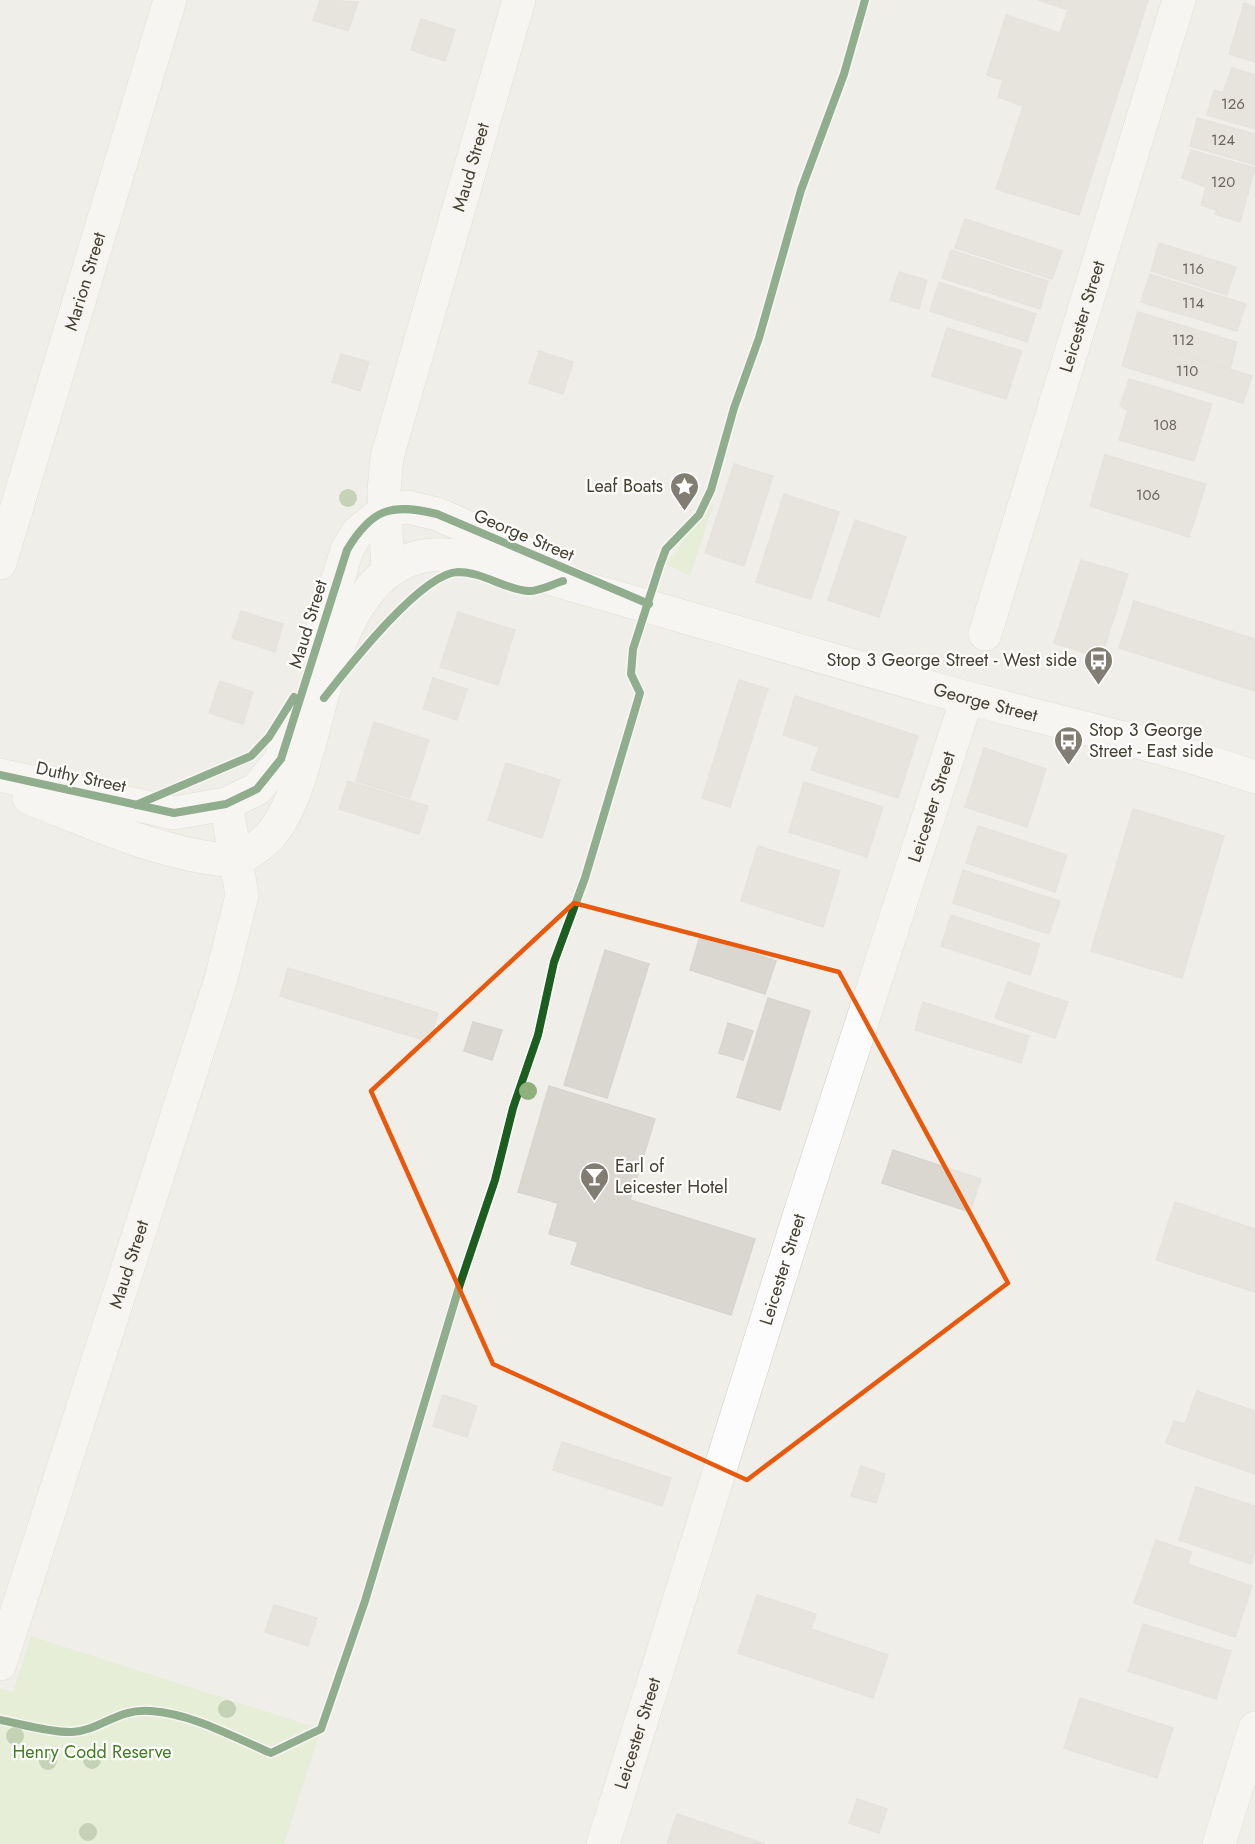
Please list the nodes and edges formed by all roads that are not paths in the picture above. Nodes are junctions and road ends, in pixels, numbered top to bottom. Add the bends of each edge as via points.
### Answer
1 (170, 0) edge
2 (519, 0) edge
3 (1179, 0) edge
4 (385, 510) junction
5 (0, 563) edge
6 (388, 571) junction
7 (649, 604) junction
8 (985, 634) dead end
9 (967, 698) junction
10 (0, 775) edge
11 (1255, 777) edge
12 (0, 786) edge
13 (226, 804) junction
14 (236, 861) junction
15 (0, 1664) edge
16 (1255, 1728) edge
17 (603, 1844) edge
18 (1219, 1844) edge

1 - 5 street, Marion Street
2 - 4 street, Maud Street via 387,457
3 - 8 street, Leicester Street
4 - 6 street, Maud Street
4 - 7 street, George Street via 408,507 437,514
4 - 13 street, Maud Street via 357,533 347,550 282,759 257,789
6 - 7 street, George Street via 418,557 455,555
6 - 14 street, Maud Street via 364,594 347,621 291,800 269,837
7 - 9 street, George Street
9 - 11 street, George Street via 1185,753
9 - 17 street, Leicester Street via 801,1210
10 - 13 street, Duthy Street via 174,813
12 - 14 street, Duthy Street via 137,840 203,859
13 - 14 street, Maud Street
14 - 15 street, Maud Street via 242,895 221,979
16 - 18 street

